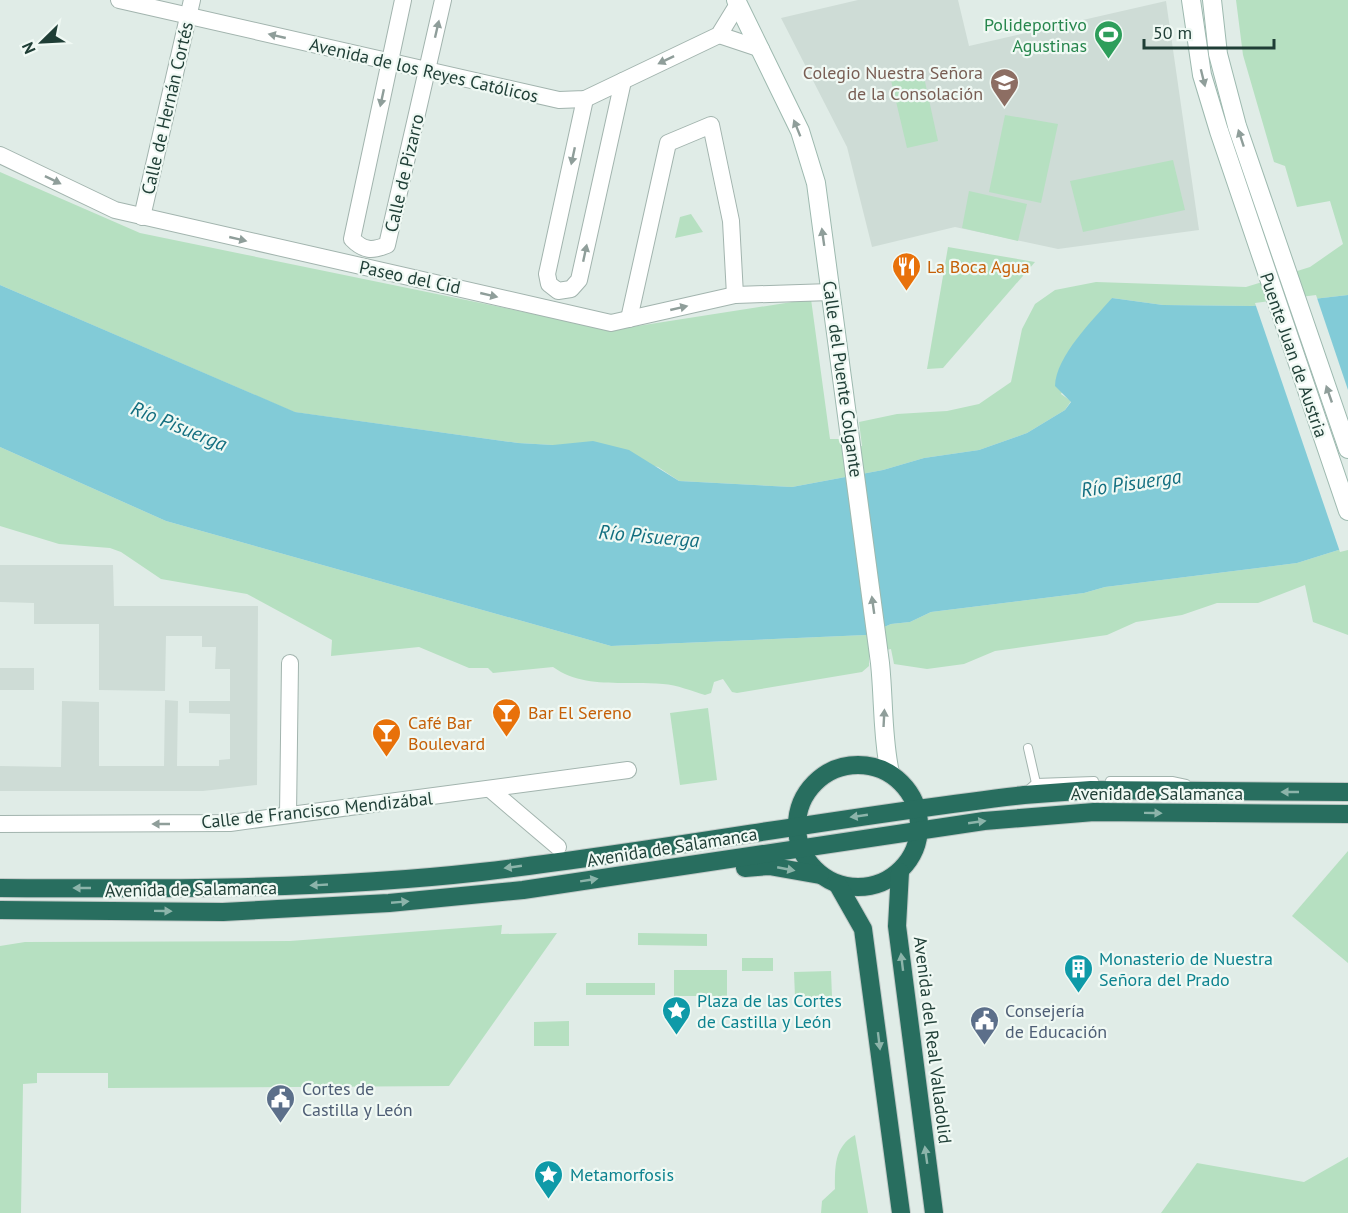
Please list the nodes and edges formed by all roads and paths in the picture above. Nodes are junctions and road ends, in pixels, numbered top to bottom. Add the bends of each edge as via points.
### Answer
1 (120, 0) edge
2 (404, 0) edge
3 (443, 0) edge
4 (1191, 0) edge
5 (1212, 0) edge
6 (741, 1) edge
7 (190, 7) edge
8 (718, 35) junction
9 (761, 48) junction
10 (389, 63) junction
11 (427, 71) junction
12 (623, 81) junction
13 (585, 99) junction
14 (0, 155) edge
15 (142, 217) junction
16 (831, 292) junction
17 (735, 295) junction
18 (628, 319) junction
19 (1348, 449) edge
20 (1348, 511) edge
21 (290, 663) dead end
22 (1028, 748) dead end
23 (628, 770) dead end
24 (890, 773) junction
25 (1030, 789) junction
26 (491, 790) junction
27 (1348, 792) edge
28 (917, 808) junction
29 (1348, 814) edge
30 (288, 815) junction
31 (0, 824) edge
32 (796, 825) junction
33 (920, 830) junction
34 (801, 849) junction
35 (565, 853) junction
36 (713, 861) junction
37 (900, 872) junction
38 (820, 875) junction
39 (838, 885) junction
40 (0, 888) edge
41 (0, 910) edge
42 (901, 1213) edge
43 (934, 1213) edge

1 - 7 street, Avenida de los Reyes Católicos
2 - 10 street, Calle de Pizarro
11 -> 3 street, Calle de Pizarro
4 -> 20 main road, Puente Juan de Austria via 1202,75
19 -> 5 main road, Puente Juan de Austria via 1259,193 1218,54
6 - 8 street
6 - 9 main road, Calle del Puente Colgante
10 -> 7 street, Avenida de los Reyes Católicos
7 - 15 street, Calle de Hernán Cortés
8 - 9 street
8 -> 12 street, Avenida de los Reyes Católicos
16 -> 9 main road, Calle del Puente Colgante via 816,183 800,131
10 - 11 street, Avenida de los Reyes Católicos
10 -> 11 street, Calle de Pizarro via 352,239 371,250 387,245
11 - 13 street, Avenida de los Reyes Católicos via 533,96
12 - 13 street, Avenida de los Reyes Católicos
13 -> 12 street via 547,274 549,284 558,291 571,289 579,280
14 -> 15 street, Paseo del Cid via 115,210
15 -> 18 street, Paseo del Cid via 611,323
16 - 17 street, Paseo del Cid
24 -> 16 main road, Calle del Puente Colgante via 883,741 885,713 880,663
18 -> 17 street, Paseo del Cid
17 - 18 street via 731,221 711,125 668,143
21 - 30 street
22 - 25 lane
23 - 26 street, Calle de Francisco Mendizábal
24 - 28 highway via 911,794
24 - 32 highway via 860,764 828,772 805,794
27 -> 25 highway, Avenida de Salamanca
25 - 28 highway, Avenida de Salamanca
26 - 30 street, Calle de Francisco Mendizábal
26 - 35 street
28 -> 32 highway, Avenida de Salamanca
28 - 33 highway
33 -> 29 highway, Avenida de Salamanca via 1094,812
30 -> 31 street, Calle de Francisco Mendizábal via 230,823
32 - 34 highway
32 - 35 highway, Avenida de Salamanca
33 - 34 highway, Avenida de Salamanca
33 - 37 highway via 917,845
34 - 36 highway, Avenida de Salamanca
34 - 38 highway
35 -> 40 highway, Avenida de Salamanca via 385,881 237,889
36 -> 38 highway via 725,870 769,866
41 -> 36 highway, Avenida de Salamanca via 223,912 389,903 523,890
37 - 39 highway via 873,886
43 -> 37 highway, Avenida del Real Valladolid via 897,926
38 - 39 highway
39 -> 42 highway via 863,929

